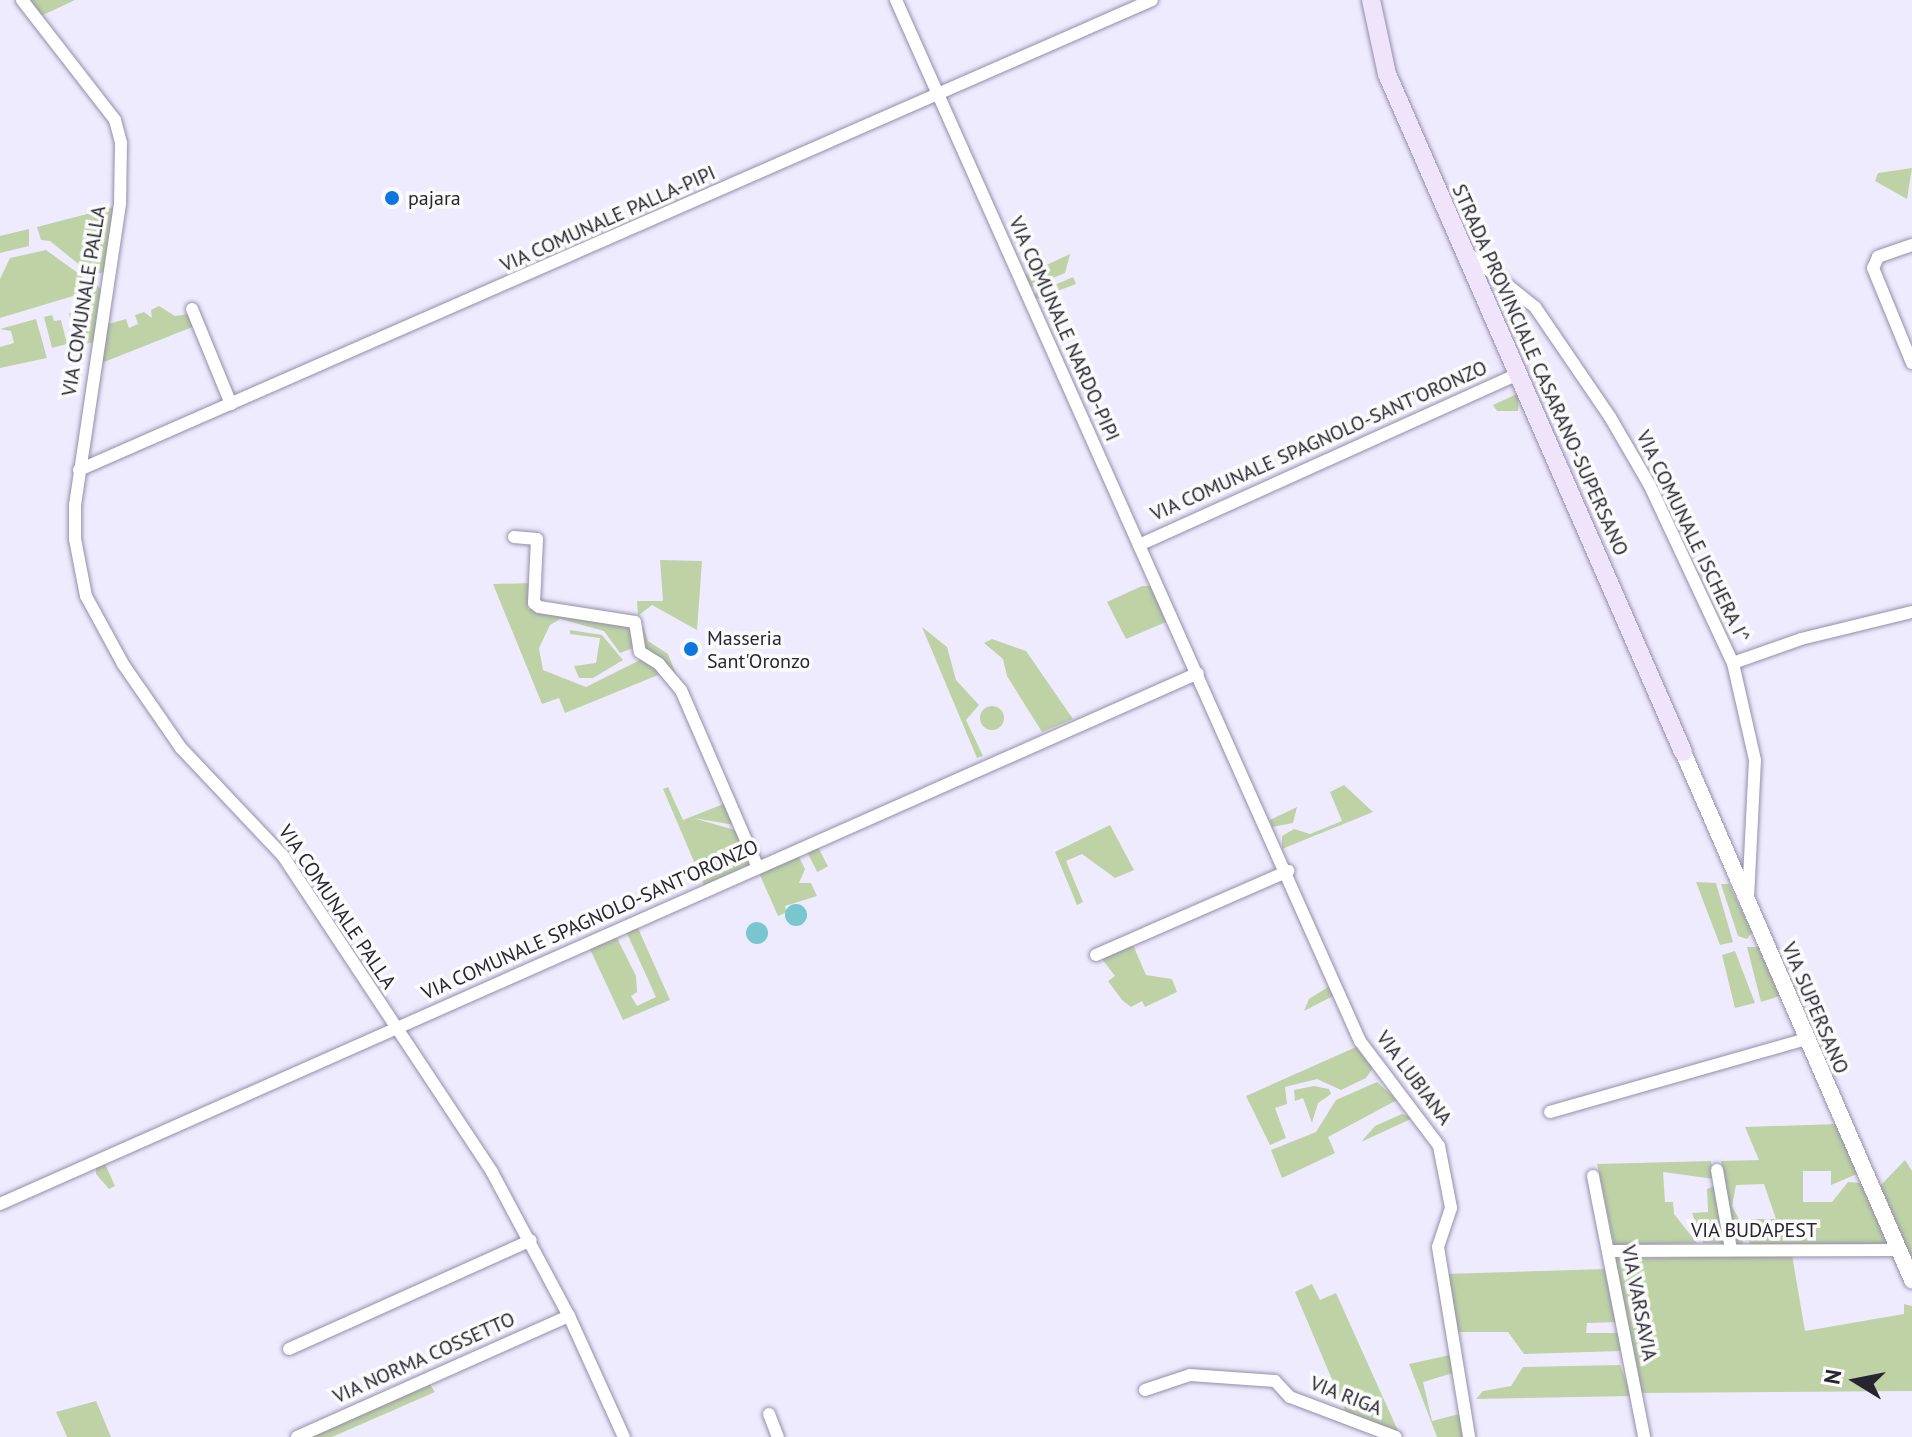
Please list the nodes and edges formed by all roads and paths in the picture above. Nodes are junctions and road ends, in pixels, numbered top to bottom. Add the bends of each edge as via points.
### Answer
1 (22, 0) edge
2 (896, 0) edge
3 (1152, 0) edge
4 (1371, 0) edge
5 (940, 96) junction
6 (1912, 245) edge
7 (1463, 249) junction
8 (192, 309) dead end
9 (1912, 363) edge
10 (1516, 375) junction
11 (231, 404) junction
12 (79, 470) junction
13 (514, 537) dead end
14 (1139, 545) junction
15 (1912, 612) edge
16 (1733, 663) junction
17 (1198, 673) junction
18 (1683, 752) joint
19 (757, 866) junction
20 (1288, 871) junction
21 (1748, 901) junction
22 (1096, 955) dead end
23 (395, 1030) junction
24 (1806, 1039) junction
25 (1550, 1112) dead end
26 (1717, 1170) dead end
27 (1593, 1176) dead end
28 (0, 1204) edge
29 (531, 1240) junction
30 (1731, 1249) junction
31 (1899, 1250) junction
32 (1608, 1251) junction
33 (1912, 1280) edge
34 (569, 1316) junction
35 (289, 1349) dead end
36 (1145, 1390) dead end
37 (769, 1414) dead end
38 (297, 1437) edge
39 (624, 1437) edge
40 (778, 1437) edge
41 (1396, 1437) edge
42 (1469, 1437) edge
43 (1644, 1437) edge

1 - 12 street, VIA COMUNALE PALLA via 119,132 120,204
2 - 5 street, VIA COMUNALE NARDO-PIPI
3 - 5 street, VIA COMUNALE PALLA-PIPI
4 - 7 main road, STRADA PROVINCIALE CASARANO-SUPERSANO via 1387,74
5 - 11 street, VIA COMUNALE PALLA-PIPI
5 - 14 street, VIA COMUNALE NARDO-PIPI
6 - 9 street via 1878,257 1873,268
7 - 10 main road, STRADA PROVINCIALE CASARANO-SUPERSANO
7 - 16 street, VIA COMUNALE ISCHERA I^ via 1535,307 1610,417 1649,484
8 - 11 street
10 - 14 street, VIA COMUNALE SPAGNOLO-SANT'ORONZO
10 - 18 main road, STRADA PROVINCIALE CASARANO-SUPERSANO
11 - 12 street, VIA COMUNALE PALLA-PIPI
12 - 23 street, VIA COMUNALE PALLA via 75,539 86,596 123,664 181,748 283,856
13 - 19 street via 537,539 534,603 539,607 635,622 640,652 659,664 681,690
14 - 17 street, VIA COMUNALE NARDO-PIPI
15 - 16 street via 1773,647
16 - 21 street, VIA COMUNALE ISCHERA I^ via 1755,760
17 - 19 street, VIA COMUNALE SPAGNOLO-SANT'ORONZO
17 - 20 street, VIA LUBIANA
18 - 21 street, VIA SUPERSANO
19 - 23 street, VIA COMUNALE SPAGNOLO-SANT'ORONZO
20 - 22 street
20 - 42 street, VIA LUBIANA via 1360,1041 1439,1146 1451,1208 1438,1247
21 - 24 street, VIA SUPERSANO
23 - 28 street, VIA COMUNALE SPAGNOLO-SANT'ORONZO
23 - 29 street, VIA COMUNALE PALLA via 492,1172
24 - 25 street
24 - 31 street, VIA SUPERSANO
26 - 30 street
27 - 32 street, VIA VARSAVIA
29 - 34 street, VIA COMUNALE PALLA
29 - 35 street
30 - 31 street, VIA BUDAPEST
30 - 32 street, VIA BUDAPEST
31 - 33 street, VIA SUPERSANO
32 - 43 street, VIA VARSAVIA
34 - 38 street, VIA NORMA COSSETTO
34 - 39 street, VIA COMUNALE PALLA
36 - 41 street, VIA RIGA via 1190,1375 1275,1381 1290,1397
37 - 40 street

